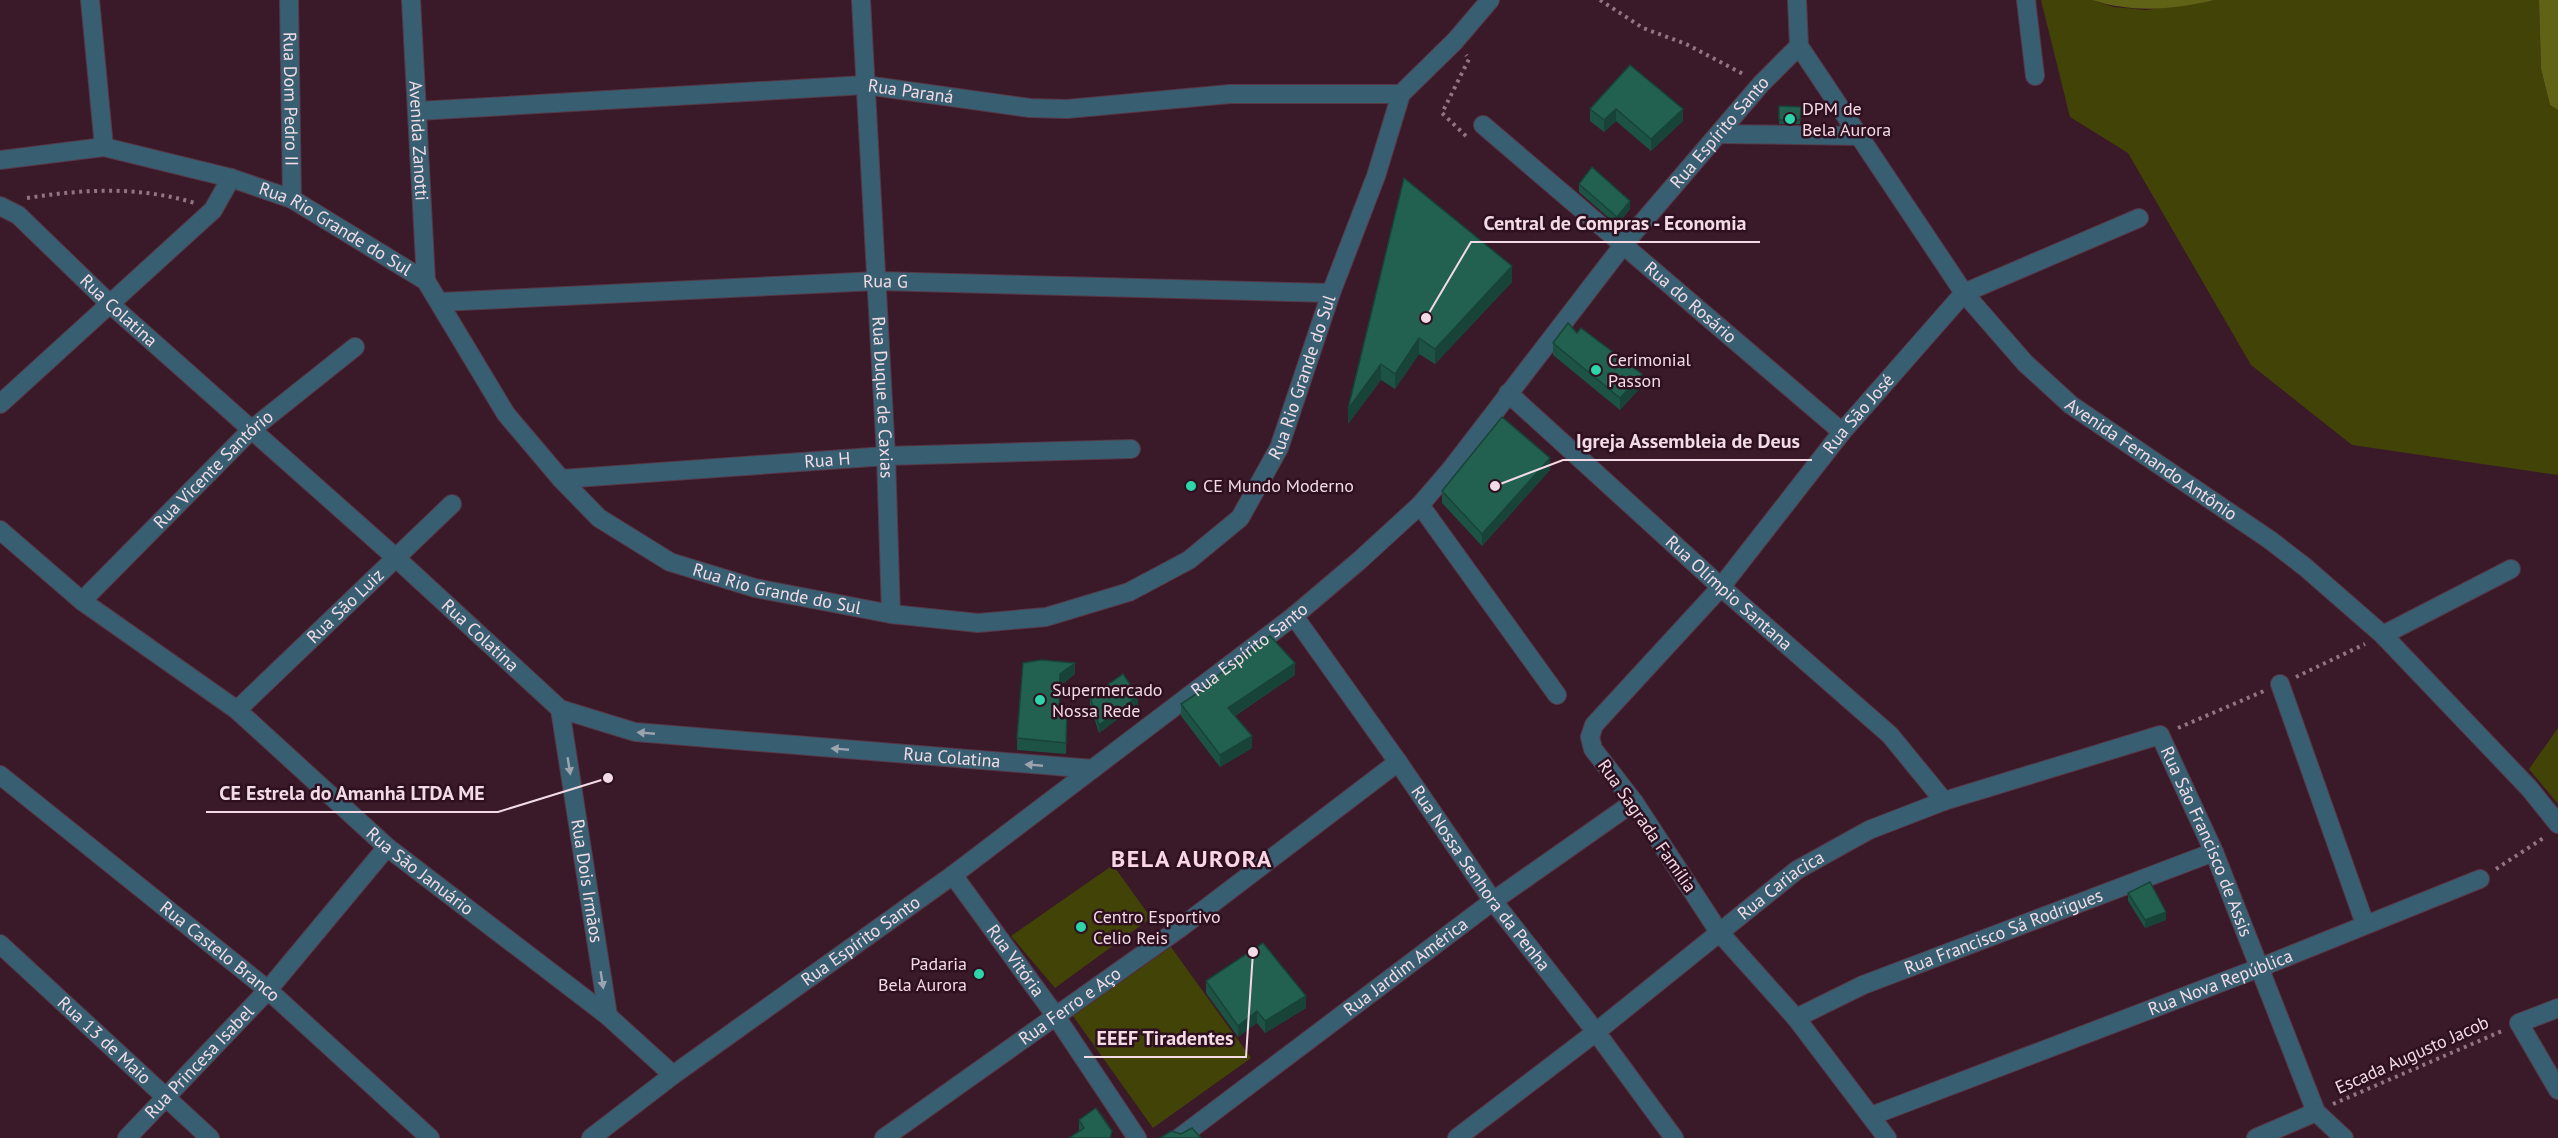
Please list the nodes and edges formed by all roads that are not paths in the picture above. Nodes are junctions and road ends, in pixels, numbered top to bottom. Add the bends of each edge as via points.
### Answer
1 (90, 0) edge
2 (289, 0) edge
3 (411, 0) edge
4 (861, 0) edge
5 (1490, 0) edge
6 (1797, 0) edge
7 (2026, 0) edge
8 (1799, 46) junction
9 (2035, 75) dead end
10 (865, 86) junction
11 (1401, 94) junction
12 (418, 111) junction
13 (1483, 125) dead end
14 (1719, 134) junction
15 (1858, 136) junction
16 (104, 147) junction
17 (0, 160) edge
18 (231, 178) junction
19 (292, 199) junction
20 (0, 206) edge
21 (2139, 218) dead end
22 (1624, 244) junction
23 (426, 281) junction
24 (876, 281) junction
25 (1331, 293) junction
26 (1964, 293) junction
27 (440, 302) junction
28 (109, 303) junction
29 (355, 347) dead end
30 (1509, 393) junction
31 (0, 404) edge
32 (250, 430) junction
33 (1842, 432) junction
34 (1131, 450) dead end
35 (886, 456) junction
36 (561, 479) junction
37 (452, 504) dead end
38 (1420, 505) junction
39 (0, 530) edge
40 (395, 557) junction
41 (2511, 569) dead end
42 (1721, 587) junction
43 (82, 601) junction
44 (891, 614) junction
45 (1294, 616) junction
46 (2383, 635) junction
47 (2280, 684) dead end
48 (1557, 695) dead end
49 (560, 709) junction
50 (237, 710) junction
51 (2160, 735) joint
52 (1590, 737) joint
53 (1398, 762) junction
54 (1093, 769) junction
55 (0, 775) edge
56 (1944, 801) junction
57 (1634, 802) junction
58 (2553, 830) edge
59 (387, 847) junction
60 (2214, 852) junction
61 (953, 875) junction
62 (2480, 879) road end
63 (1493, 901) junction
64 (2366, 924) junction
65 (1719, 932) junction
66 (0, 944) edge
67 (2259, 968) junction
68 (268, 990) junction
69 (2558, 1008) edge
70 (1054, 1015) junction
71 (608, 1017) junction
72 (1797, 1018) junction
73 (1596, 1032) junction
74 (673, 1075) junction
75 (2558, 1090) edge
76 (166, 1098) junction
77 (2316, 1112) junction
78 (1871, 1116) junction
79 (127, 1138) edge
80 (210, 1138) edge
81 (430, 1138) edge
82 (591, 1138) edge
83 (884, 1138) edge
84 (1137, 1138) edge
85 (1179, 1138) edge
86 (1456, 1138) edge
87 (1674, 1138) edge
88 (1887, 1138) edge
89 (2256, 1138) edge
90 (2344, 1138) edge

1 - 16 street
2 - 19 street, Rua Dom Pedro II
3 - 12 street, Avenida Zanotti
4 - 10 street, Rua Duque de Caxias
5 - 11 street
6 - 8 street
7 - 9 street
8 - 14 street, Rua Espírito Santo
8 - 15 street, Avenida Fernando Antônio
10 - 11 street, Rua Paraná via 1030,108 1067,109 1230,94
10 - 12 street, Rua Paraná
10 - 24 street, Rua Duque de Caxias
11 - 25 street, Rua Rio Grande do Sul via 1376,176
12 - 23 street, Avenida Zanotti
13 - 22 street, Rua do Rosário
14 - 15 street
14 - 22 street, Rua Espírito Santo
15 - 26 street, Avenida Fernando Antônio
16 - 17 street, Rua Rio Grande do Sul
16 - 18 street, Rua Rio Grande do Sul
18 - 19 street, Rua Rio Grande do Sul
18 - 28 street via 213,210
19 - 23 street, Rua Rio Grande do Sul
20 - 28 street, Rua Colatina via 18,215
21 - 26 street, Rua São José
22 - 30 street, Rua Espírito Santo
22 - 33 street, Rua do Rosário
23 - 27 street, Rua Rio Grande do Sul
24 - 25 street, Rua G
24 - 27 street, Rua G
24 - 35 street, Rua Duque de Caxias
25 - 44 street, Rua Rio Grande do Sul via 1279,448 1240,518 1189,560 1129,592 1046,617 978,623
26 - 33 street, Rua São José
26 - 46 street, Avenida Fernando Antônio via 2025,363 2071,405 2270,540
27 - 36 street, Rua Rio Grande do Sul via 506,414
28 - 31 street
28 - 32 street, Rua Colatina
29 - 32 street, Rua Vicente Santório
30 - 38 street, Rua Espírito Santo
30 - 42 street, Rua Olímpio Santana
32 - 40 street, Rua Colatina
32 - 43 street, Rua Vicente Santório
33 - 42 street, Rua São José
34 - 35 street, Rua H
35 - 36 street, Rua H
35 - 44 street, Rua Duque de Caxias
36 - 44 street, Rua Rio Grande do Sul via 599,518 670,562 756,588
37 - 40 street, Rua São Luiz
38 - 45 street, Rua Espírito Santo
38 - 48 street
39 - 43 street, Rua São Januário
40 - 49 street, Rua Colatina
40 - 50 street, Rua São Luiz
41 - 46 street
42 - 52 street, Rua São José via 1594,725
42 - 56 street, Rua Olímpio Santana via 1890,735
43 - 50 street, Rua São Januário
45 - 53 street, Rua Nossa Senhora da Penha
45 - 54 street, Rua Espírito Santo
46 - 58 street, Avenida Fernando Antônio via 2529,788
47 - 64 street
54 -> 49 street, Rua Colatina via 635,732
49 -> 71 street, Rua Dois Irmãos
50 - 59 street, Rua São Januário
51 - 56 street, Rua Cariacica
51 - 60 street, Rua São Francisco de Assis
52 - 57 street, Rua Sagrada Família via 1593,749
53 - 63 street, Rua Nossa Senhora da Penha
53 - 70 street, Rua Ferro e Aço via 1180,928
54 - 61 street, Rua Espírito Santo
55 - 68 street, Rua Castelo Branco
56 - 65 street, Rua Cariacica via 1869,830 1797,870
57 - 63 street, Rua Jardim América
57 - 65 street, Rua Sagrada Família
59 - 68 street, Rua Princesa Isabel
59 - 71 street, Rua São Januário
60 - 67 street, Rua São Francisco de Assis
60 - 72 street, Rua Francisco Sá Rodrigues via 1873,981
61 - 70 street, Rua Vitória
61 - 74 street, Rua Espírito Santo
62 - 64 street, Rua Nova República
63 - 73 street, Rua Nossa Senhora da Penha
63 - 85 street, Rua Jardim América
64 - 67 street, Rua Nova República
65 - 72 street, Rua Sagrada Família
65 - 73 street, Rua Cariacica
66 - 76 street, Rua 13 de Maio
67 - 77 street, Rua São Francisco de Assis
67 - 78 street, Rua Nova República
68 - 76 street, Rua Princesa Isabel
68 - 81 street, Rua Castelo Branco
69 - 75 street via 2519,1023
70 - 83 street, Rua Ferro e Aço
70 - 84 street, Rua Vitória
71 - 74 street, Rua São Januário
72 - 78 street, Rua Sagrada Família
73 - 86 street, Rua Cariacica
73 - 87 street, Rua Nossa Senhora da Penha
74 - 82 street, Rua Espírito Santo
76 - 79 street, Rua Princesa Isabel
76 - 80 street, Rua 13 de Maio
77 - 89 street
77 - 90 street, Rua São Francisco de Assis
78 - 88 street, Rua Sagrada Família

